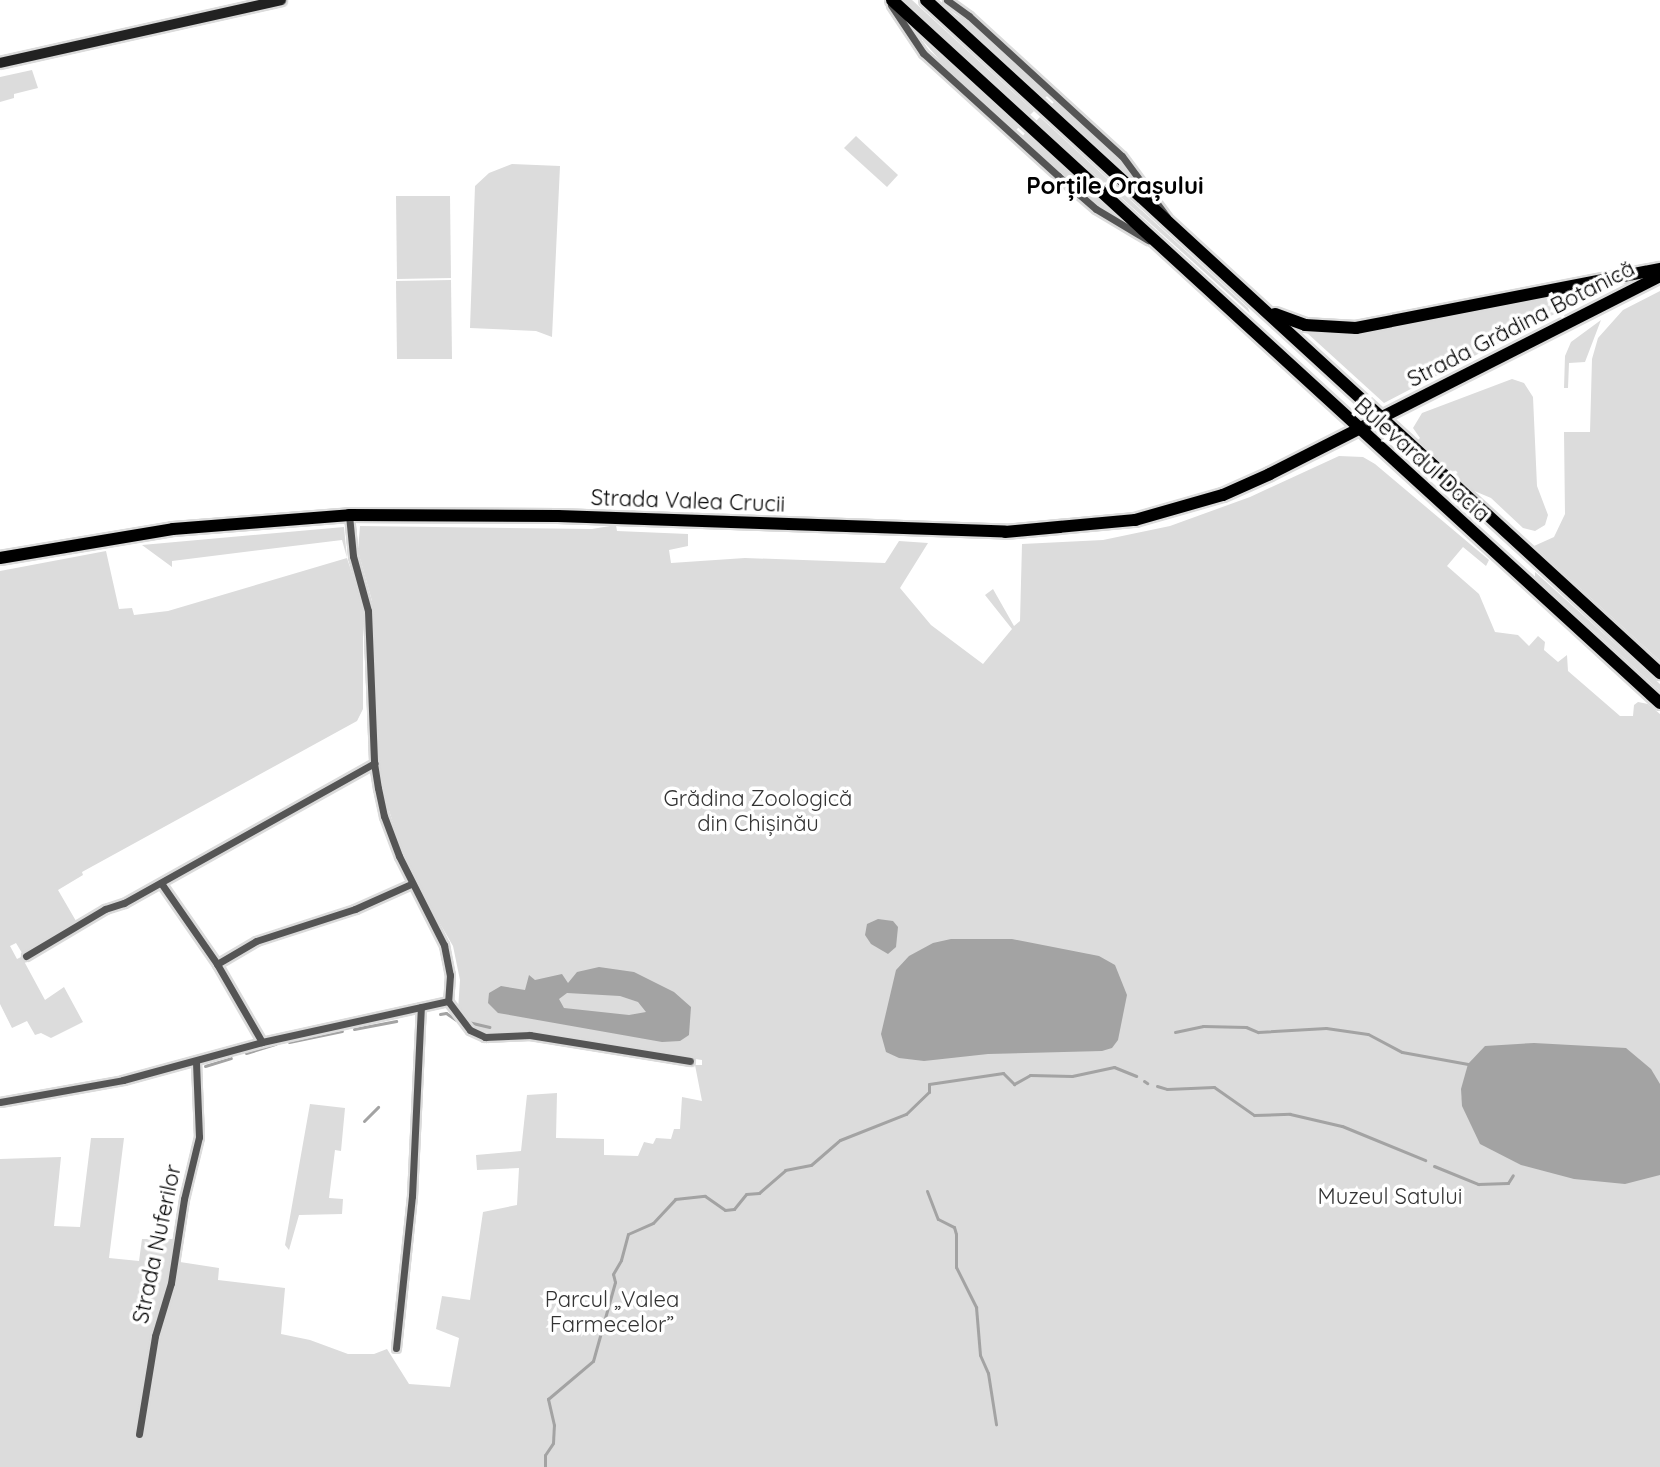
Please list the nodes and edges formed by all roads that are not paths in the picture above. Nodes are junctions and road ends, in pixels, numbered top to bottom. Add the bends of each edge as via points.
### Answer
1 (281, 0) edge
2 (890, 0) edge
3 (926, 0) edge
4 (947, 0) edge
5 (0, 63) edge
6 (1171, 222) junction
7 (1159, 246) junction
8 (1660, 269) edge
9 (1660, 276) edge
10 (1268, 311) junction
11 (1249, 328) junction
12 (1380, 419) junction
13 (1358, 430) junction
14 (349, 515) junction
15 (0, 558) edge
16 (1660, 673) edge
17 (1660, 703) edge
18 (374, 763) junction
19 (161, 883) junction
20 (411, 884) junction
21 (26, 956) dead end
22 (217, 964) junction
23 (448, 1001) junction
24 (421, 1007) junction
25 (262, 1042) junction
26 (690, 1061) dead end
27 (196, 1062) junction
28 (0, 1102) edge
29 (396, 1348) dead end
30 (139, 1434) dead end

1 - 5 main road
2 - 7 main road, Bulevardul Dacia
2 - 7 street, Bulevardul Dacia via 923,53 1081,197
3 - 6 main road, Bulevardul Dacia
4 - 6 street, Bulevardul Dacia via 1122,156
6 - 10 main road, Bulevardul Dacia
7 - 11 main road, Bulevardul Dacia
8 - 10 main road via 1356,328 1305,325
9 - 12 main road, Strada Grădina Botanică
10 - 11 main road
10 - 12 main road, Bulevardul Dacia
11 - 13 main road, Bulevardul Dacia
12 - 13 main road, Strada Grădina Botanică
12 - 16 main road, Bulevardul Dacia
13 - 14 main road, Strada Valea Crucii via 1223,495 1161,514 1087,527 964,531 558,516
13 - 17 main road, Bulevardul Dacia
14 - 15 main road, Strada Valea Crucii via 173,529
14 - 18 street via 353,556 368,611
18 - 19 street
18 - 20 street via 384,816
19 - 21 street
19 - 22 street
20 - 22 street via 355,909 256,941
20 - 23 street via 444,945
22 - 25 street
23 - 24 street
23 - 26 street via 470,1030 485,1037 530,1035
24 - 25 street
24 - 29 street via 412,1196
25 - 27 street
27 - 28 street
27 - 30 street, Strada Nuferilor via 199,1137

